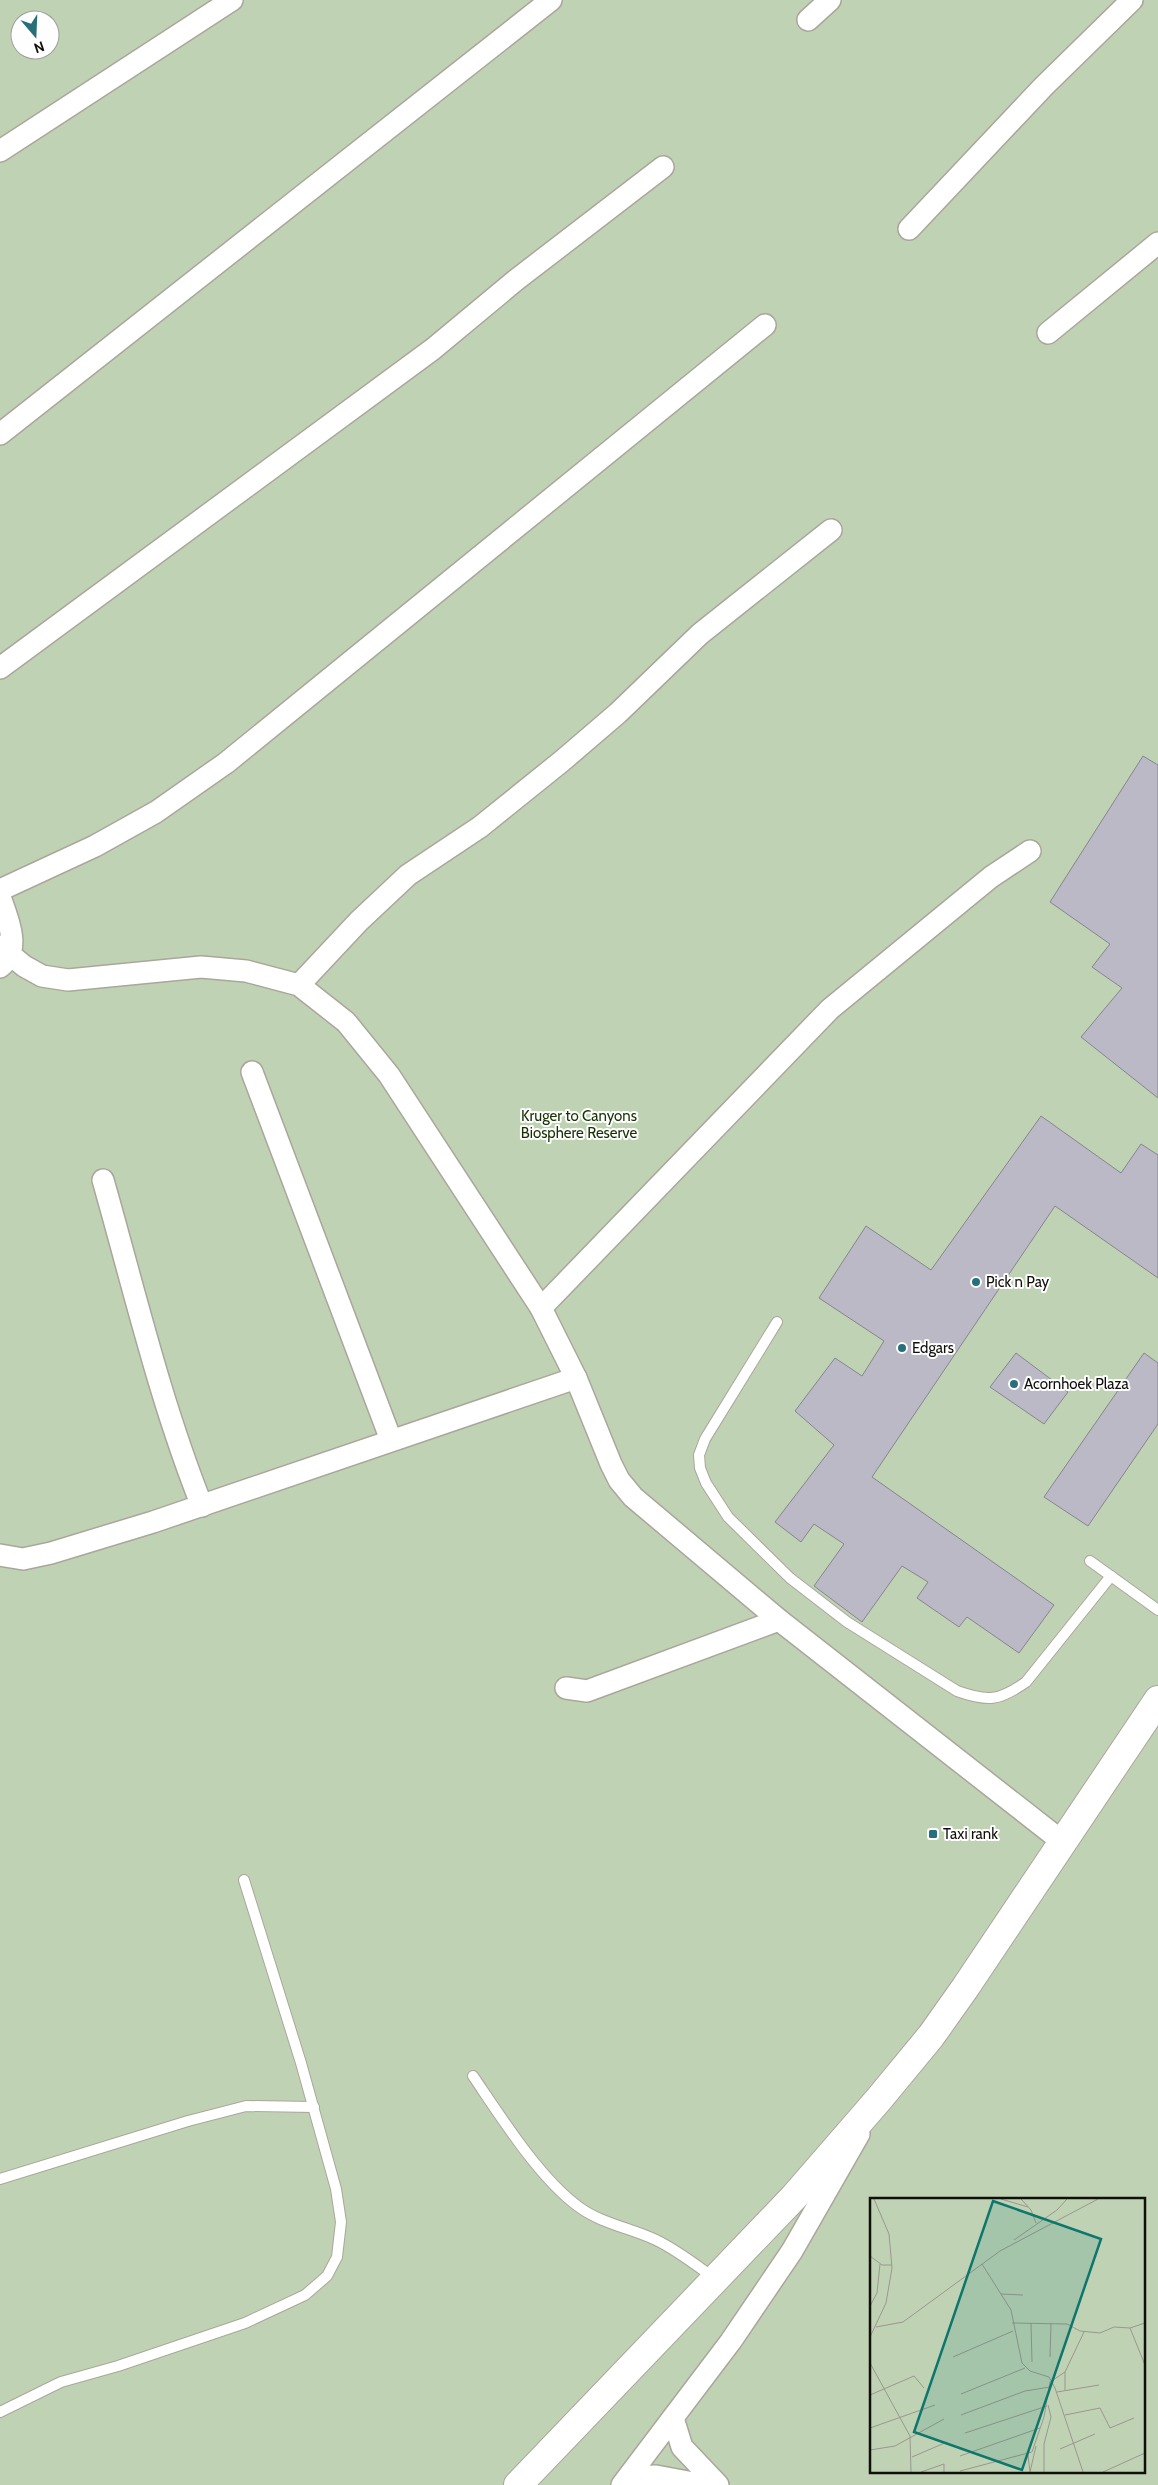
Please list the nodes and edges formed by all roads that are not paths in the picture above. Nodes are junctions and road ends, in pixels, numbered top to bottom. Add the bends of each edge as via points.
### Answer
1 (232, 0) edge
2 (552, 0) edge
3 (830, 0) edge
4 (1132, 0) edge
5 (808, 20) dead end
6 (0, 151) edge
7 (663, 167) dead end
8 (909, 230) dead end
9 (1158, 243) edge
10 (765, 326) dead end
11 (1048, 334) dead end
12 (0, 434) edge
13 (831, 530) dead end
14 (0, 668) edge
15 (1030, 851) dead end
16 (0, 890) edge
17 (0, 897) edge
18 (4, 956) edge
19 (299, 985) junction
20 (252, 1072) dead end
21 (103, 1180) dead end
22 (541, 1308) junction
23 (777, 1322) dead end
24 (576, 1378) junction
25 (391, 1440) junction
26 (202, 1506) junction
27 (0, 1555) edge
28 (1090, 1561) dead end
29 (1111, 1576) junction
30 (1158, 1610) edge
31 (779, 1620) junction
32 (566, 1688) dead end
33 (1158, 1700) edge
34 (1064, 1843) junction
35 (244, 1880) dead end
36 (473, 2076) dead end
37 (879, 2099) junction
38 (314, 2106) junction
39 (0, 2179) edge
40 (715, 2279) junction
41 (0, 2412) edge
42 (673, 2418) junction
43 (625, 2481) edge
44 (518, 2485) edge
45 (704, 2485) edge
46 (718, 2485) edge

1 - 6 street
2 - 12 street
3 - 5 street
4 - 8 street via 1044,86
7 - 14 street via 516,280 433,349
9 - 11 street
10 - 16 street via 226,763 156,812 96,846
13 - 19 street via 700,634 562,762 480,827 408,875
15 - 22 street via 991,877 830,1009
17 - 18 street via 10,927
18 - 19 street via 42,976 68,980 201,967 246,970
19 - 22 street via 346,1022 389,1075
20 - 25 street
21 - 26 street via 157,1371
22 - 24 street
23 - 29 lane via 705,1439 699,1454 700,1468 728,1517 790,1578 846,1622 957,1691 991,1700 1009,1694 1026,1682
24 - 25 street
24 - 31 street via 611,1464 633,1497
25 - 26 street
26 - 27 street via 51,1553 23,1559
28 - 29 lane
29 - 30 lane
31 - 32 street via 587,1691
31 - 34 street
33 - 34 street
34 - 37 street via 931,2036
35 - 38 lane
36 - 40 lane via 518,2141 579,2207 656,2240
37 - 40 street via 794,2197
37 - 42 street via 792,2251 731,2341
38 - 39 lane via 246,2106
38 - 41 lane via 342,2222 337,2257 328,2276 305,2295 245,2324 61,2382
40 - 44 street
42 - 43 street
42 - 46 street via 682,2447
43 - 45 street via 656,2476

